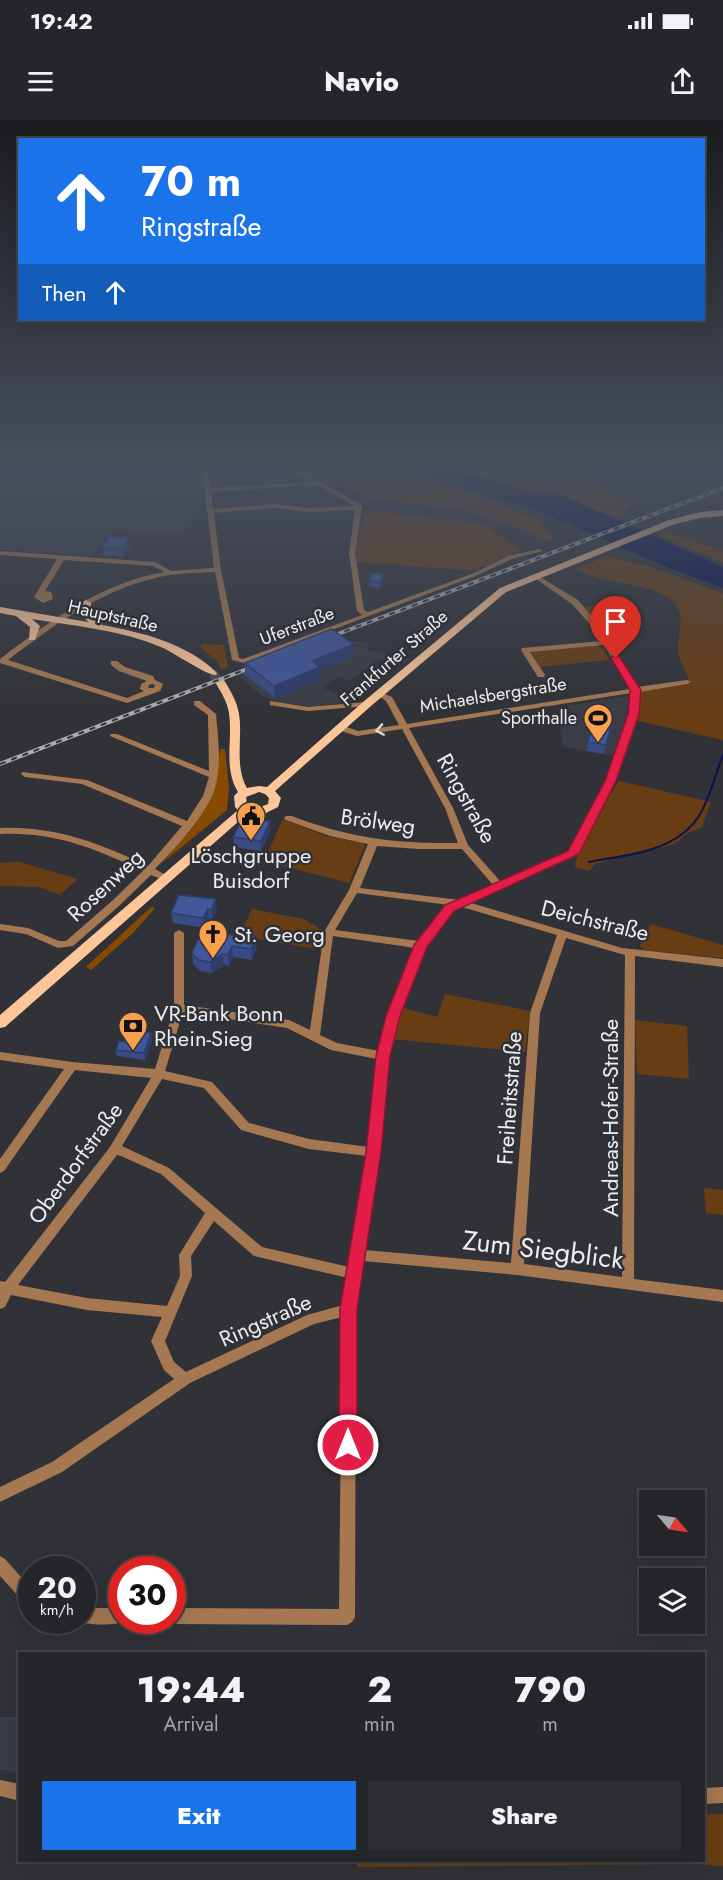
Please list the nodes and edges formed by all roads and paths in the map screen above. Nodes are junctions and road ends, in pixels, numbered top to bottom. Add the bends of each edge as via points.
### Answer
1 (216, 550) edge
2 (352, 550) edge
3 (601, 550) edge
4 (540, 551) dead end
5 (0, 553) edge
6 (62, 557) junction
7 (218, 570) junction
8 (168, 571) junction
9 (536, 576) junction
10 (41, 592) dead end
11 (86, 603) junction
12 (0, 610) edge
13 (19, 615) junction
14 (368, 615) junction
15 (57, 621) junction
16 (108, 629) junction
17 (32, 638) junction
18 (606, 643) junction
19 (1, 660) edge
20 (114, 663) dead end
21 (541, 675) dead end
22 (687, 682) dead end
23 (635, 690) junction
24 (380, 694) junction
25 (273, 703) dead end
26 (197, 704) dead end
27 (367, 704) junction
28 (403, 726) junction
29 (341, 728) junction
30 (114, 736) dead end
31 (25, 774) dead end
32 (212, 775) junction
33 (269, 792) junction
34 (244, 793) junction
35 (245, 810) junction
36 (289, 819) dead end
37 (188, 825) junction
38 (0, 831) edge
39 (373, 843) junction
40 (464, 846) junction
41 (151, 871) junction
42 (166, 878) junction
43 (499, 886) junction
44 (354, 890) junction
45 (460, 903) junction
46 (0, 927) edge
47 (329, 932) junction
48 (178, 933) dead end
49 (562, 934) junction
50 (421, 945) junction
51 (630, 953) junction
52 (723, 963) edge
53 (179, 1008) junction
54 (0, 1023) edge
55 (314, 1037) junction
56 (0, 1056) edge
57 (383, 1056) junction
58 (72, 1066) junction
59 (159, 1074) junction
60 (114, 1150) junction
61 (374, 1152) junction
62 (0, 1168) edge
63 (212, 1214) junction
64 (357, 1255) junction
65 (517, 1269) junction
66 (354, 1274) junction
67 (628, 1284) junction
68 (4, 1287) edge
69 (723, 1296) edge
70 (0, 1303) edge
71 (349, 1309) junction
72 (171, 1312) junction
73 (185, 1379) junction
74 (0, 1495) edge
75 (0, 1564) edge
76 (18, 1585) edge
77 (186, 1616) edge
78 (0, 1788) edge
79 (18, 1792) edge
80 (723, 1795) edge
81 (705, 1796) edge

1 - 7 street
2 - 14 street, Uferstraße via 362,610
3 - 9 main road, Frankfurter Straße
4 - 14 street, Uferstraße via 510,557
5 - 6 street
6 - 8 street via 155,564
6 - 10 street
7 - 8 street
7 - 14 street, Uferstraße via 236,660 258,657
8 - 11 street via 125,584
9 - 18 street via 575,602
9 - 24 main road, Frankfurter Straße via 488,601
11 - 15 street
11 - 16 main road via 85,616
12 - 13 main road, Hauptstraße
13 - 15 main road, Hauptstraße
13 - 17 main road via 35,626
15 - 16 main road, Hauptstraße
15 - 17 street
16 - 34 main road, Hauptstraße via 183,652 216,677 234,714 236,772
17 - 19 street
18 - 21 street via 525,650
18 - 23 street
19 - 20 street via 125,704 152,686 150,678
22 - 23 street, Michaelsbergstraße
23 - 28 street, Michaelsbergstraße
23 - 43 street via 634,714 610,781 573,854
24 - 27 main road, Frankfurter Straße
24 - 28 street, Ringstraße via 389,699
25 - 27 street via 308,709
26 - 32 street, Rosenweg via 212,714
27 - 29 main road, Frankfurter Straße
28 -> 29 street, Michaelsbergstraße via 357,734
28 - 40 street, Ringstraße via 449,808
29 - 33 main road, Frankfurter Straße
30 - 32 street
31 - 37 street via 84,782
32 - 37 street, Rosenweg via 207,796
33 - 34 main road via 259,789
33 - 35 main road via 275,798 271,808
34 - 35 main road via 239,804
35 - 42 main road
36 - 39 street, Brölweg via 327,834
37 - 41 street, Rosenweg
38 - 41 street via 36,830 71,836
39 - 40 street, Brölweg
39 - 44 street
40 - 43 street, Ringstraße
41 - 42 street
41 - 46 street, Rosenweg via 69,944 58,945 28,931
42 - 54 main road
43 - 45 street, Ringstraße
44 - 45 street, Deichstraße
44 - 47 street
45 - 49 street, Deichstraße
45 - 50 street, Ringstraße via 450,908
47 - 50 street
47 - 55 street
48 - 53 street, Oberdorfstraße
49 - 51 street, Deichstraße
49 - 65 street, Freiheitsstraße via 535,1013
50 - 57 street, Ringstraße via 393,1016
51 - 52 street, Deichstraße
51 - 67 street, Andreas-Hofer-Straße
53 - 55 street via 289,1024
53 - 59 street, Oberdorfstraße
55 - 57 street via 334,1047
56 - 58 street
57 - 61 street, Ringstraße
58 - 59 street
58 - 62 street
59 - 60 street, Oberdorfstraße
59 - 61 street via 208,1085 245,1127 309,1144
60 - 63 street via 165,1172
60 - 68 street, Oberdorfstraße
61 - 64 street, Ringstraße
63 - 66 street via 258,1252
63 - 72 street via 185,1255 186,1276
64 - 65 street, Zum Siegblick
64 - 66 street, Ringstraße
65 - 67 street, Zum Siegblick
66 - 71 street, Ringstraße
67 - 69 street, Zum Siegblick
68 - 70 street, Oberdorfstraße
68 - 72 street via 87,1304
71 - 73 street, Ringstraße via 312,1319
71 - 77 street via 347,1617
72 - 73 street via 158,1341 169,1366
73 - 74 street, Ringstraße via 57,1467
75 - 76 street
78 - 79 street
80 - 81 street

